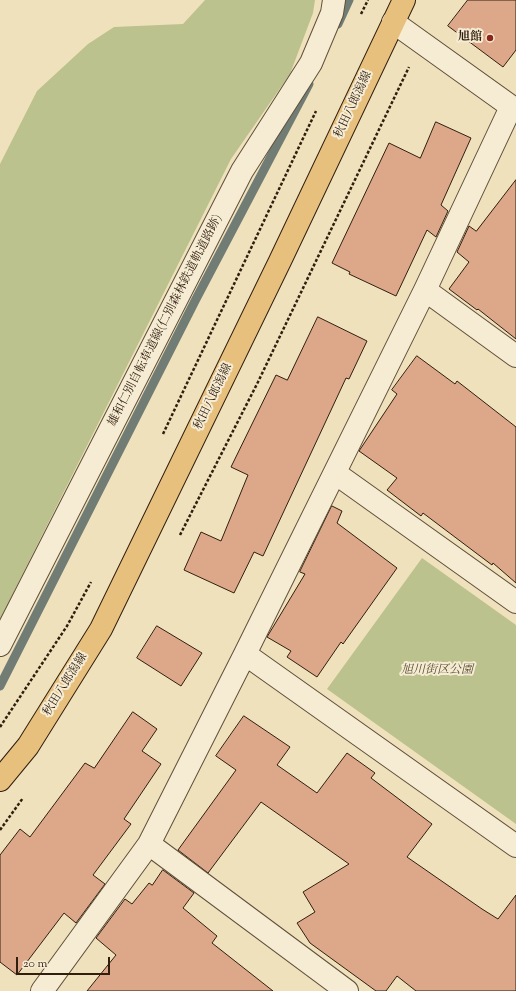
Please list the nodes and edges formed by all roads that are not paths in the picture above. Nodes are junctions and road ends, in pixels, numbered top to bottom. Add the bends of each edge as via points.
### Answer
1 (334, 0) edge
2 (404, 0) edge
3 (393, 22) junction
4 (514, 108) edge
5 (425, 290) junction
6 (516, 356) edge
7 (335, 473) junction
8 (516, 602) edge
9 (0, 645) edge
10 (245, 654) junction
11 (0, 780) edge
12 (149, 844) junction
13 (516, 846) edge
14 (42, 991) edge
15 (347, 991) edge

1 - 9 street, 雄和仁別自転車道線(仁別森林鉄道軌道路跡) via 332,13 311,63 242,171
2 - 3 main road, 秋田八郎潟線
3 - 4 street
3 - 11 main road, 秋田八郎潟線 via 280,261 100,629 28,746
4 - 5 street
5 - 6 street
5 - 7 street
7 - 8 street
7 - 10 street
10 - 12 street
10 - 13 street
12 - 14 street
12 - 15 street

